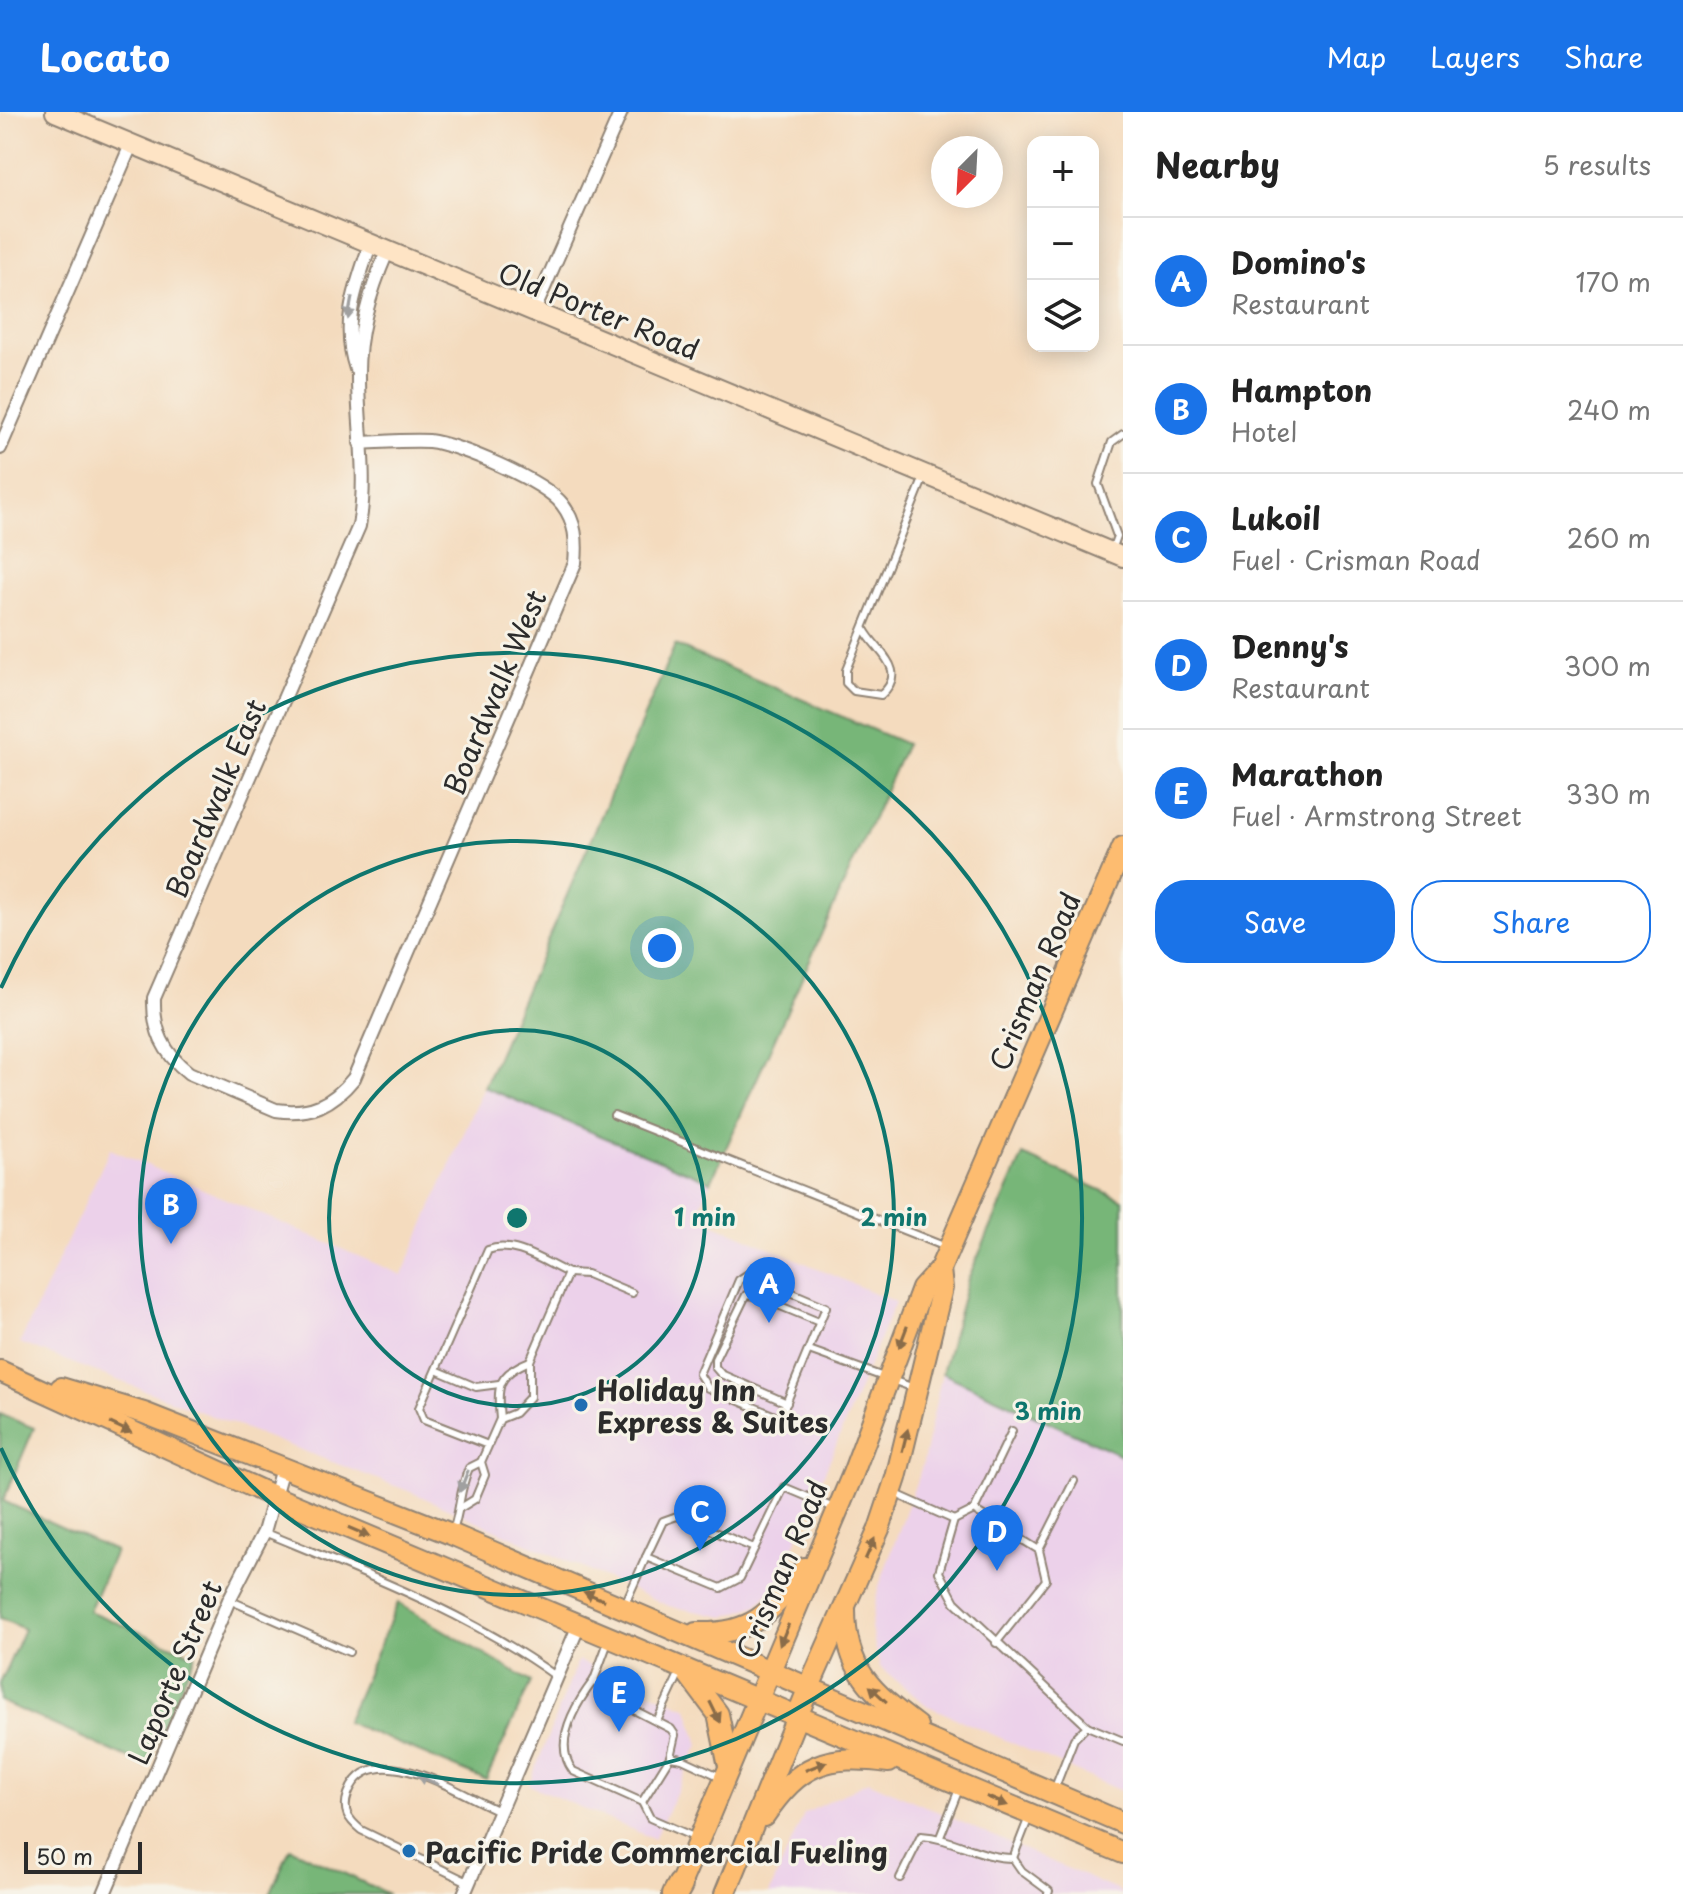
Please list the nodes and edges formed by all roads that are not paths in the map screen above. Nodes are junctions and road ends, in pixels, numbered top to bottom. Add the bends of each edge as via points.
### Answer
1 (55, 112) edge
2 (621, 112) edge
3 (131, 145) junction
4 (378, 249) junction
5 (533, 313) junction
6 (1123, 434) edge
7 (360, 443) junction
8 (0, 448) edge
9 (925, 474) junction
10 (1117, 555) edge
11 (864, 629) junction
12 (1123, 847) edge
13 (341, 1094) joint
14 (614, 1115) dead end
15 (949, 1249) junction
16 (940, 1269) junction
17 (568, 1273) junction
18 (632, 1293) dead end
19 (819, 1322) junction
20 (809, 1350) junction
21 (530, 1361) junction
22 (0, 1370) edge
23 (436, 1370) junction
24 (886, 1380) junction
25 (499, 1384) junction
26 (915, 1388) junction
27 (787, 1403) junction
28 (500, 1419) junction
29 (1012, 1431) dead end
30 (488, 1445) junction
31 (481, 1462) junction
32 (282, 1468) junction
33 (1074, 1481) dead end
34 (891, 1492) junction
35 (275, 1497) junction
36 (462, 1507) junction
37 (838, 1510) junction
38 (974, 1510) junction
39 (954, 1520) junction
40 (264, 1532) junction
41 (451, 1534) junction
42 (754, 1548) junction
43 (820, 1549) junction
44 (1039, 1550) junction
45 (646, 1557) junction
46 (229, 1600) junction
47 (845, 1605) junction
48 (623, 1608) junction
49 (579, 1625) junction
50 (680, 1632) junction
51 (610, 1638) junction
52 (996, 1643) junction
53 (349, 1652) dead end
54 (682, 1668) junction
55 (769, 1669) junction
56 (557, 1677) junction
57 (594, 1680) junction
58 (809, 1687) junction
59 (756, 1700) junction
60 (796, 1716) junction
61 (658, 1719) junction
62 (1087, 1726) junction
63 (1123, 1741) edge
64 (964, 1756) junction
65 (670, 1757) junction
66 (914, 1766) junction
67 (725, 1771) junction
68 (961, 1785) junction
69 (1052, 1794) junction
70 (642, 1802) junction
71 (499, 1811) junction
72 (1030, 1814) junction
73 (1123, 1823) edge
74 (940, 1837) junction
75 (699, 1840) junction
76 (747, 1843) junction
77 (1123, 1853) edge
78 (1013, 1858) junction
79 (900, 1878) dead end
80 (466, 1888) edge
81 (677, 1891) edge
82 (1051, 1893) edge
83 (104, 1894) edge
84 (725, 1894) edge

1 - 3 street, Old Porter Road
2 - 5 street
3 - 4 street, Old Porter Road
3 - 8 street
4 - 5 street, Old Porter Road
4 - 7 street, Boardwalk East via 357,373
5 - 9 street, Old Porter Road
6 - 10 lane via 1112,442 1098,484 1117,536
7 - 13 street, Boardwalk East via 359,526 154,998 153,1018 167,1053 189,1073 276,1110 310,1111
7 - 13 street, Boardwalk West via 429,441 452,446 544,488 574,523 577,545 575,563 367,1050
9 - 10 street, Old Porter Road
9 - 11 lane
11 - 11 lane via 846,670 846,683 854,691 881,695 894,672
12 - 15 main road, Crisman Road
14 - 15 lane
15 - 16 main road, Crisman Road
16 -> 24 main road, Crisman Road via 922,1289
16 - 26 main road, Crisman Road via 942,1288
17 - 18 lane via 587,1274
17 - 21 lane
17 - 23 lane via 512,1247 488,1250
19 - 20 lane
19 - 27 lane via 746,1295 715,1359 721,1374
19 - 27 lane via 826,1307 748,1274 739,1280 699,1374 708,1388 780,1418
20 - 24 lane
20 - 27 lane
21 - 25 lane via 511,1368
21 - 28 lane via 530,1397 515,1413
22 - 32 main road via 144,1413
22 -> 35 main road
23 - 25 lane via 476,1387
23 - 30 lane via 419,1414
24 - 26 lane
24 - 37 main road, Crisman Road
25 - 28 lane
34 -> 26 main road, Crisman Road
28 - 30 lane
29 - 38 lane
30 - 31 lane
31 -> 36 lane via 469,1468 459,1491
31 - 36 lane via 485,1475 475,1499
32 - 35 street, Laporte Street
32 - 41 main road
33 - 44 lane
34 - 39 lane
47 -> 34 main road, Crisman Road
35 - 40 street, Laporte Street
35 -> 49 main road
36 - 41 lane
37 - 42 lane via 784,1487
37 - 43 main road, Crisman Road
38 - 39 lane
38 - 44 lane
39 - 52 lane via 939,1572 955,1602
40 - 46 street, Laporte Street
40 - 56 lane via 479,1628
48 -> 41 main road
42 - 45 lane via 740,1578 721,1588
42 - 45 lane via 677,1516 663,1521
43 - 50 main road via 769,1613 749,1626 722,1634
43 -> 55 main road, Crisman Road
44 - 52 lane via 1046,1580
45 - 48 lane
46 - 53 lane
46 - 83 street, Laporte Street
47 - 58 main road, Crisman Road
64 -> 47 main road via 870,1688 845,1638
48 - 50 main road
49 - 51 main road
49 - 56 street
50 - 55 main road
51 - 54 main road
51 - 57 lane
52 - 62 lane
54 - 59 main road
54 - 61 lane
54 -> 67 main road via 718,1714
55 - 58 main road
55 - 59 main road, Crisman Road
56 - 71 street
57 - 61 lane via 605,1695
57 - 70 lane via 565,1735 566,1761 573,1771
58 - 60 main road, Crisman Road
58 - 64 main road
59 - 60 main road
59 - 67 main road, Crisman Road
60 - 66 main road
60 - 76 main road, Crisman Road
61 - 65 lane via 675,1735
62 - 63 lane
62 - 69 lane via 1074,1739
64 - 69 main road
65 - 67 lane
65 - 70 lane
66 - 68 main road
76 -> 66 main road via 800,1772 826,1761 859,1758
67 - 75 main road, Crisman Road
68 -> 72 main road
68 - 74 lane
69 - 73 main road
70 - 75 lane via 650,1818
71 - 80 street
71 -> 80 lane via 396,1765 369,1768 349,1792 348,1819 361,1830
72 - 77 main road
72 - 78 lane
74 - 78 lane via 992,1858
74 - 79 lane via 921,1836
75 - 81 main road, Crisman Road
76 - 84 main road, Crisman Road
78 - 82 lane

